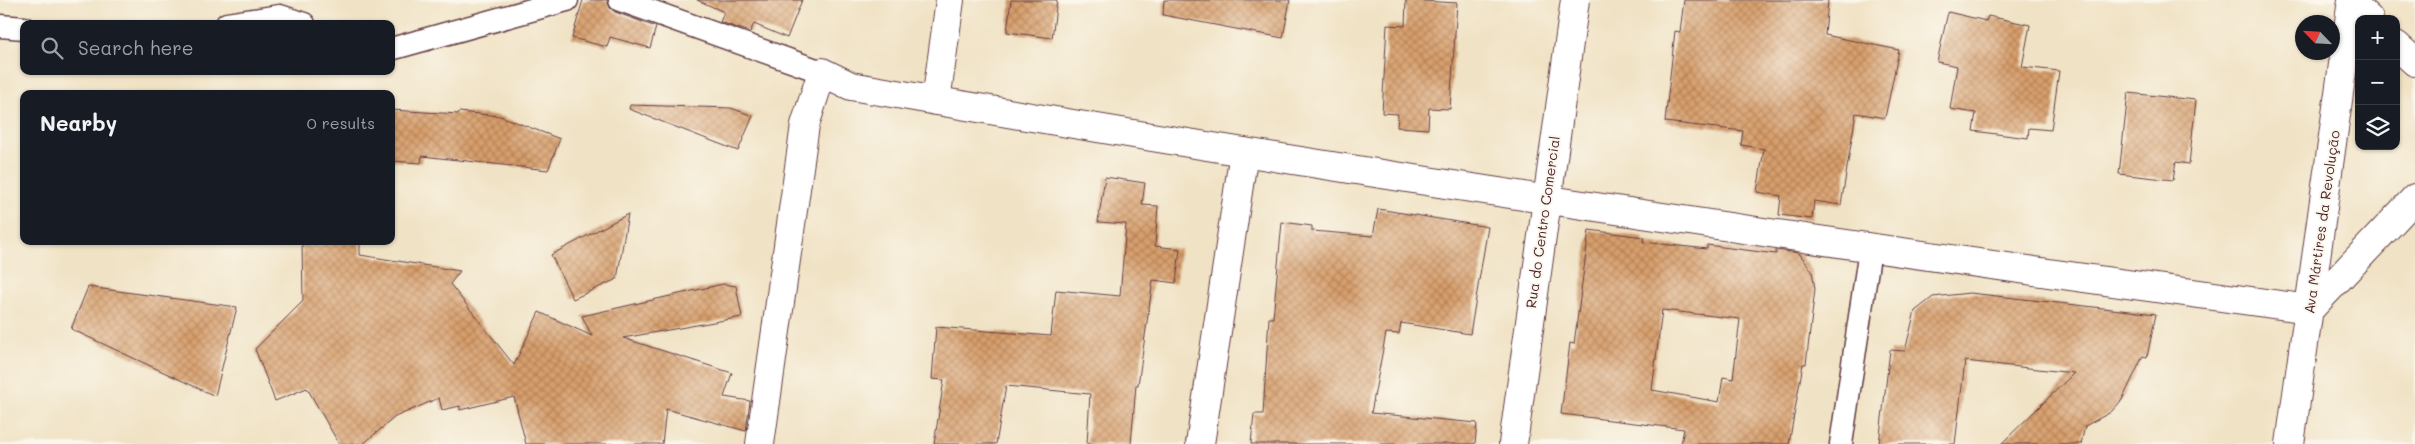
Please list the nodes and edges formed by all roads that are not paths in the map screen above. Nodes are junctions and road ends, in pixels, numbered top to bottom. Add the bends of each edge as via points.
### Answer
1 (567, 0) edge
2 (620, 0) edge
3 (950, 0) edge
4 (1575, 0) edge
5 (2358, 7) edge
6 (254, 20) edge
7 (292, 20) edge
8 (0, 26) edge
9 (20, 28) edge
10 (395, 48) edge
11 (2400, 49) edge
12 (2415, 62) edge
13 (822, 72) junction
14 (936, 101) junction
15 (1244, 152) junction
16 (2415, 198) edge
17 (1546, 200) junction
18 (1870, 249) junction
19 (2310, 309) junction
20 (760, 444) edge
21 (1200, 444) edge
22 (1513, 444) edge
23 (1841, 444) edge
24 (2290, 444) edge

1 - 10 lane
2 - 13 lane
3 - 14 street
4 - 17 street, Rua do Centro Comercial
5 - 19 street, Ava Mártires da Revolução
6 - 7 lane via 280,16
8 - 9 lane
11 - 12 street
13 - 14 street via 851,86
13 - 20 street via 805,125
14 - 15 street
15 - 17 street
15 - 21 street
16 - 19 street
17 - 18 street
17 - 22 street, Rua do Centro Comercial
18 - 19 street
18 - 23 lane
19 - 24 street, Ava Mártires da Revolução

